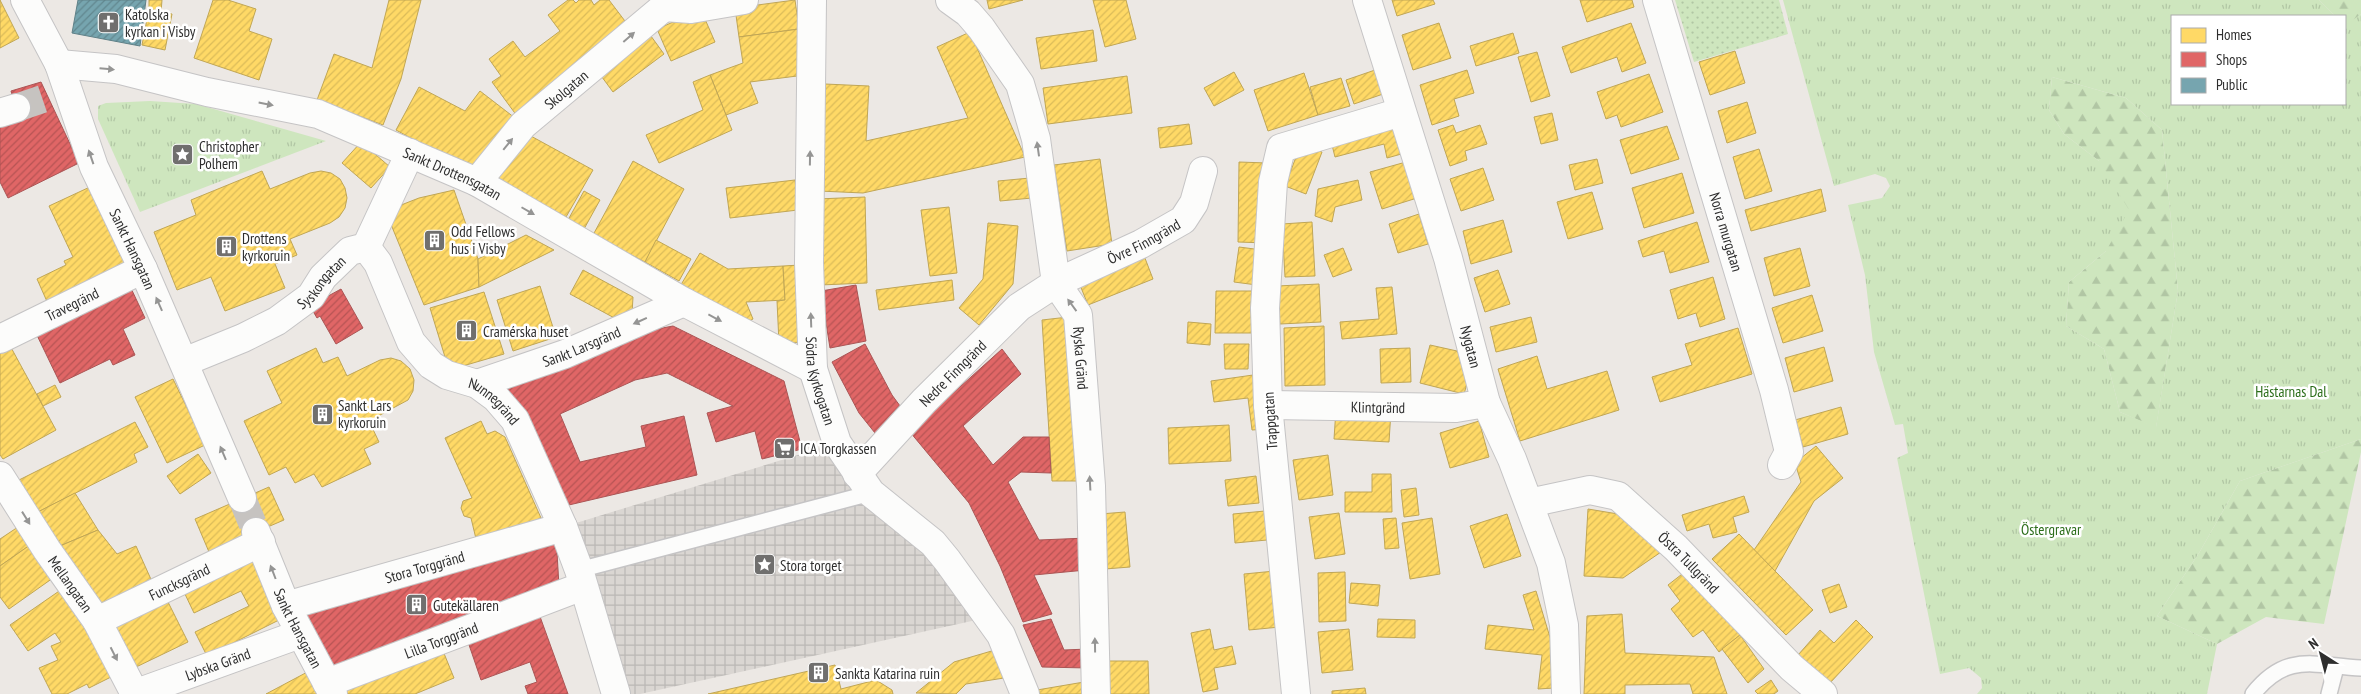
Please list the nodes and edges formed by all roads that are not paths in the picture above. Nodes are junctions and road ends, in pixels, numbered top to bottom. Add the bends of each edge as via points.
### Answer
1 (25, 0) edge
2 (744, 0) edge
3 (812, 0) edge
4 (950, 0) edge
5 (1367, 0) edge
6 (1658, 0) edge
7 (663, 3) edge
8 (59, 64) junction
9 (1401, 112) junction
10 (410, 153) junction
11 (1202, 171) dead end
12 (477, 182) junction
13 (366, 247) junction
14 (143, 269) junction
15 (1056, 283) junction
16 (684, 302) junction
17 (0, 339) edge
18 (184, 362) junction
19 (813, 369) junction
20 (477, 384) junction
21 (1486, 404) junction
22 (1268, 405) junction
23 (1782, 465) dead end
24 (0, 476) edge
25 (864, 484) junction
26 (242, 498) tunnel mouth
27 (1529, 503) junction
28 (562, 528) junction
29 (259, 537) joint
30 (581, 578) junction
31 (286, 606) junction
32 (98, 621) junction
33 (300, 634) junction
34 (2336, 667) junction
35 (2361, 668) edge
36 (330, 688) edge
37 (135, 694) edge
38 (616, 694) edge
39 (1025, 694) edge
40 (1096, 694) edge
41 (1296, 694) edge
42 (1566, 694) edge
43 (1823, 694) edge
44 (2253, 694) edge
45 (2329, 694) edge

1 - 8 street, Sankt Hansgatan
2 - 7 street via 691,9
19 -> 3 street, Södra Kyrkogatan via 808,264
15 -> 4 street, Ryska Gränd via 1036,139 1020,84 968,13
5 - 9 street, Nygatan
6 - 23 street, Norra murgatan via 1774,390 1789,452
12 -> 7 street, Skolgatan via 523,125
8 -> 10 street, Sankt Drottensgatan via 116,69 207,92 318,114
14 -> 8 street, Sankt Hansgatan via 58,94
9 - 21 street, Nygatan via 1448,258
9 - 22 street, Trappgatan via 1281,148 1273,182 1265,308
10 - 12 street, Sankt Drottensgatan
10 - 13 street
11 - 15 street, Övre Finngränd via 1194,204 1183,220 1141,244
12 -> 16 street, Sankt Drottensgatan
13 - 18 street, Syskongatan via 350,252 323,277 311,296 277,322
13 - 20 street, Nunnegränd via 378,264 411,342 431,364
14 - 17 street, Travegränd
18 -> 14 street, Sankt Hansgatan
15 - 25 street, Nedre Finngränd via 1019,307 924,401
40 -> 15 street, Ryska Gränd via 1091,486 1078,315
16 -> 19 street, Sankt Drottensgatan
16 -> 20 street, Sankt Larsgränd via 565,354
26 -> 18 street, Sankt Hansgatan
19 - 25 street, Södra Kyrkogatan via 837,443
20 - 28 street, Nunnegränd via 496,398 515,420
21 - 22 street, Klintgränd via 1456,408
21 - 27 street, Nygatan
22 - 41 street, Trappgatan
24 -> 32 street, Mellangatan
25 - 30 lane
25 - 39 street, Södra Kyrkogatan via 933,543 948,560 1001,635
27 - 42 street, Nygatan via 1551,563 1564,624
27 - 43 street, Östra Tullgränd via 1590,490 1618,496 1676,548 1792,668
28 - 30 street, Nunnegränd
28 - 31 street, Stora Torggränd
31 -> 29 street, Sankt Hansgatan
29 - 32 street, Funcksgränd
30 - 36 street, Lilla Torggränd
30 - 38 street, Nunnegränd
31 - 33 street, Sankt Hansgatan
32 -> 37 street, Mellangatan
33 - 36 street, Sankt Hansgatan
33 - 37 street, Lybska Gränd
34 - 35 lane
34 - 44 lane via 2304,662 2283,668 2262,682
34 - 45 lane

